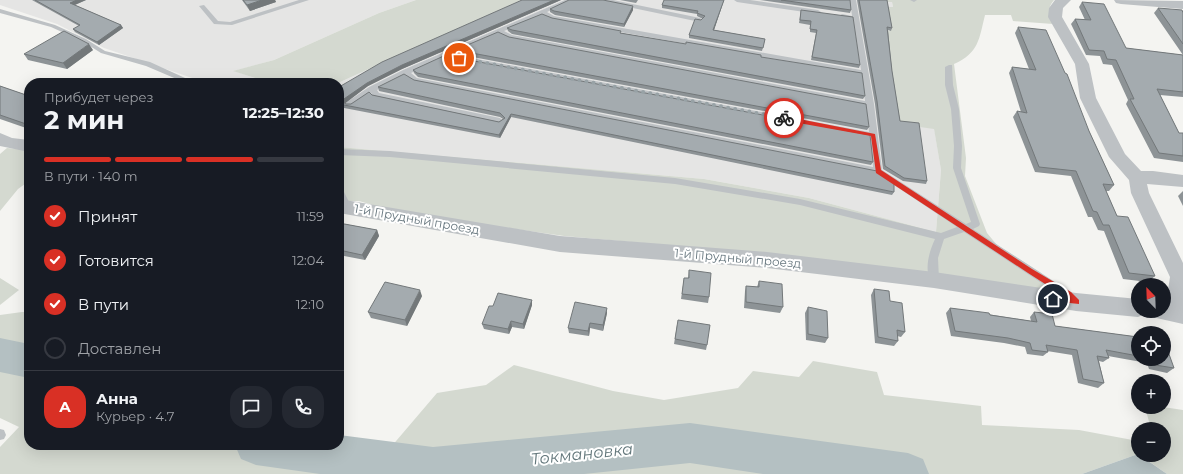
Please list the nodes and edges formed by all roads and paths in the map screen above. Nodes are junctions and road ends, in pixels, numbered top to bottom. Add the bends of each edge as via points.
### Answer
1 (306, 0) edge
2 (570, 0) edge
3 (604, 0) edge
4 (737, 0) edge
5 (853, 0) edge
6 (1121, 0) edge
7 (1063, 1) edge
8 (202, 6) dead end
9 (1182, 6) edge
10 (0, 11) edge
11 (542, 12) junction
12 (824, 13) edge
13 (832, 14) edge
14 (856, 18) junction
15 (700, 20) edge
16 (499, 31) junction
17 (450, 52) junction
18 (949, 67) dead end
19 (406, 72) junction
20 (865, 73) junction
21 (180, 78) edge
22 (372, 89) junction
23 (348, 104) edge
24 (870, 104) junction
25 (500, 121) edge
26 (873, 135) junction
27 (0, 140) edge
28 (24, 145) edge
29 (344, 152) edge
30 (878, 171) junction
31 (1138, 178) junction
32 (1183, 180) edge
33 (344, 201) edge
34 (965, 228) junction
35 (941, 237) junction
36 (934, 280) junction
37 (1076, 302) junction
38 (1131, 307) edge
39 (1173, 313) edge

1 - 8 lane via 230,24 216,22
2 - 11 lane
3 - 15 lane
4 - 12 lane
5 - 14 lane
6 - 9 street
7 - 31 street via 1056,8 1055,17 1082,64 1088,98 1118,157
10 - 21 lane via 53,26 103,52 148,64
11 - 16 lane
11 - 20 lane via 552,18
13 - 14 lane
14 - 20 lane
16 - 17 lane
16 - 24 lane via 510,37
17 - 19 lane
17 - 26 lane via 459,58
18 - 34 lane via 949,85 958,146 957,168 976,224
19 - 22 lane
19 - 30 lane via 415,80
20 - 24 lane
22 - 23 lane
22 - 25 lane via 376,95
24 - 26 lane
26 - 30 lane
27 - 28 street
29 - 35 lane via 675,181 800,202
30 - 34 lane
31 - 32 street
31 - 39 street via 1140,193 1180,277
33 - 36 street, 1-й Прудный проезд via 560,244 767,260
34 - 35 lane
34 - 37 lane via 1068,294
35 - 36 lane via 931,265
36 - 37 street, 1-й Прудный проезд
37 - 38 street, 1-й Прудный проезд

